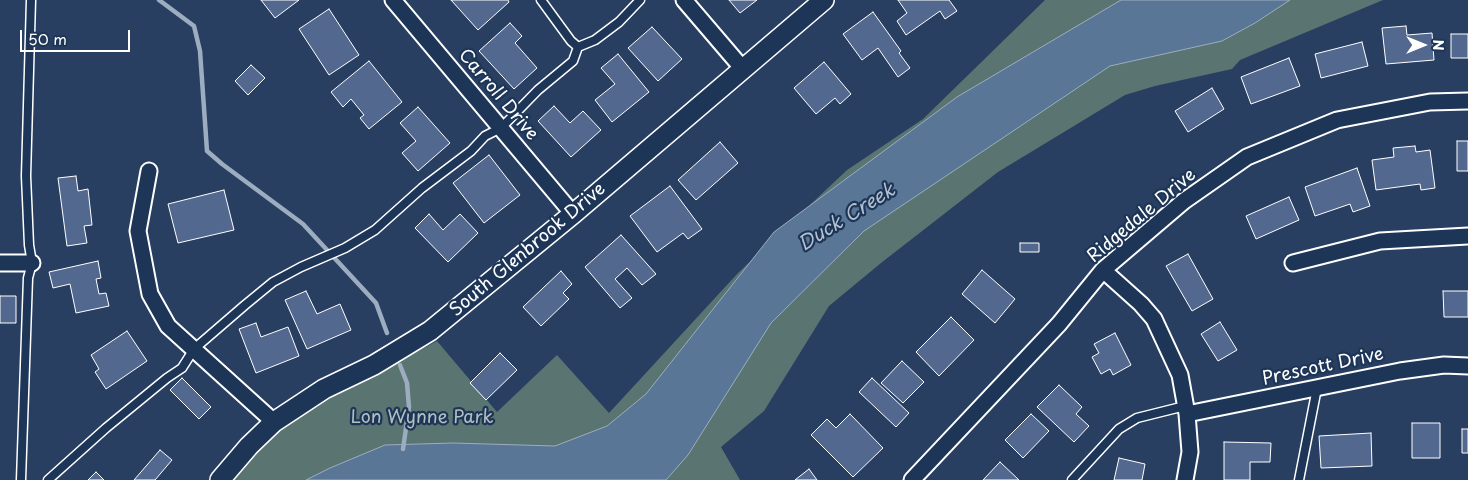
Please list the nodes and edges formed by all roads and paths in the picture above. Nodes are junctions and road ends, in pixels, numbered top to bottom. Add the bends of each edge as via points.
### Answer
1 (31, 0) edge
2 (393, 0) edge
3 (542, 0) edge
4 (640, 0) edge
5 (684, 0) edge
6 (824, 0) edge
7 (578, 47) junction
8 (743, 69) junction
9 (1468, 101) edge
10 (500, 128) junction
11 (149, 171) dead end
12 (573, 214) junction
13 (1468, 236) edge
14 (0, 263) edge
15 (32, 263) junction
16 (1293, 263) dead end
17 (1103, 270) junction
18 (194, 349) junction
19 (1468, 366) edge
20 (1317, 388) junction
21 (1186, 410) junction
22 (274, 422) junction
23 (21, 480) edge
24 (48, 480) edge
25 (220, 480) edge
26 (912, 480) edge
27 (1072, 480) edge
28 (1186, 480) edge
29 (1299, 480) edge

1 - 15 lane via 26,176
2 - 10 street, Carroll Drive
3 - 7 lane
4 - 7 lane via 619,22 595,40
5 - 8 street
6 - 8 street, South Glenbrook Drive
7 - 10 lane via 573,61
8 - 12 street, South Glenbrook Drive
9 - 17 street, Ridgedale Drive via 1430,102 1337,120 1247,157 1184,202
10 - 12 street, Carroll Drive
10 - 18 lane via 485,136 375,230 273,282
11 - 18 street via 138,231 150,294 168,326
12 - 22 street, South Glenbrook Drive via 430,331 374,365 324,389
13 - 16 street via 1380,241
14 - 15 street
15 - 23 lane via 28,278
17 - 21 street via 1154,319 1180,375
17 - 26 street, Ridgedale Drive via 1059,324
18 - 22 street
18 - 24 lane via 182,368 106,428
19 - 20 street, Prescott Drive via 1444,365 1409,370
20 - 21 street, Prescott Drive
20 - 29 lane
21 - 27 lane via 1137,418 1119,429
21 - 28 street via 1190,452
22 - 25 street, South Glenbrook Drive

